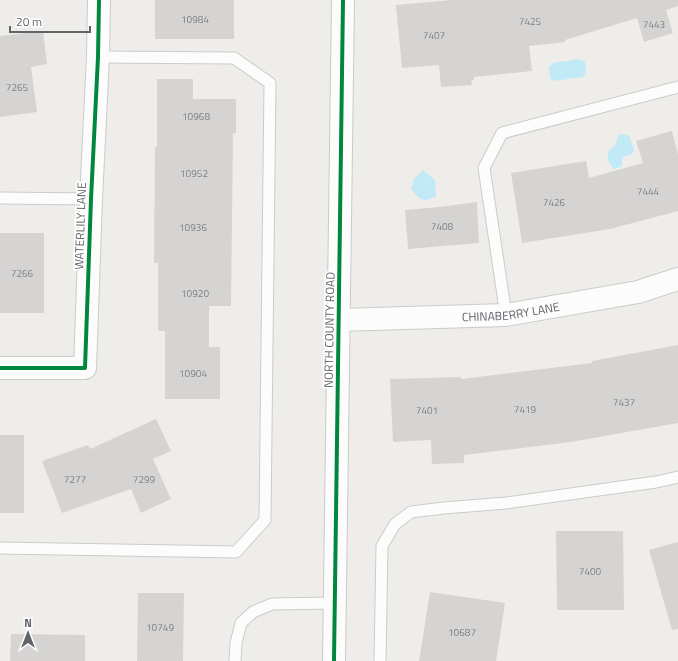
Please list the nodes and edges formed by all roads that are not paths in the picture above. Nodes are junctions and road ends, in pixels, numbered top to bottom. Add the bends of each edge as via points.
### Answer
1 (99, 0) edge
2 (344, 0) edge
3 (98, 57) junction
4 (678, 88) edge
5 (0, 198) edge
6 (91, 199) junction
7 (678, 280) edge
8 (506, 315) junction
9 (339, 320) junction
10 (0, 368) edge
11 (678, 477) edge
12 (0, 548) edge
13 (335, 603) junction
14 (235, 661) edge
15 (334, 661) edge
16 (380, 661) edge

1 - 3 street, WATERLILY LANE
2 - 9 street, NORTH COUNTY ROAD
3 - 6 street, WATERLILY LANE
3 - 12 lane via 234,58 270,83 265,520 236,552
4 - 8 lane via 502,133 484,168
5 - 6 lane
6 - 10 street, WATERLILY LANE via 85,368
7 - 8 street, CHINABERRY LANE via 638,292
8 - 9 street, CHINABERRY LANE
9 - 13 street, NORTH COUNTY ROAD
11 - 16 lane via 506,503 411,512 395,524 382,546
13 - 14 lane via 272,604 253,612 242,623 236,643
13 - 15 street, NORTH COUNTY ROAD

